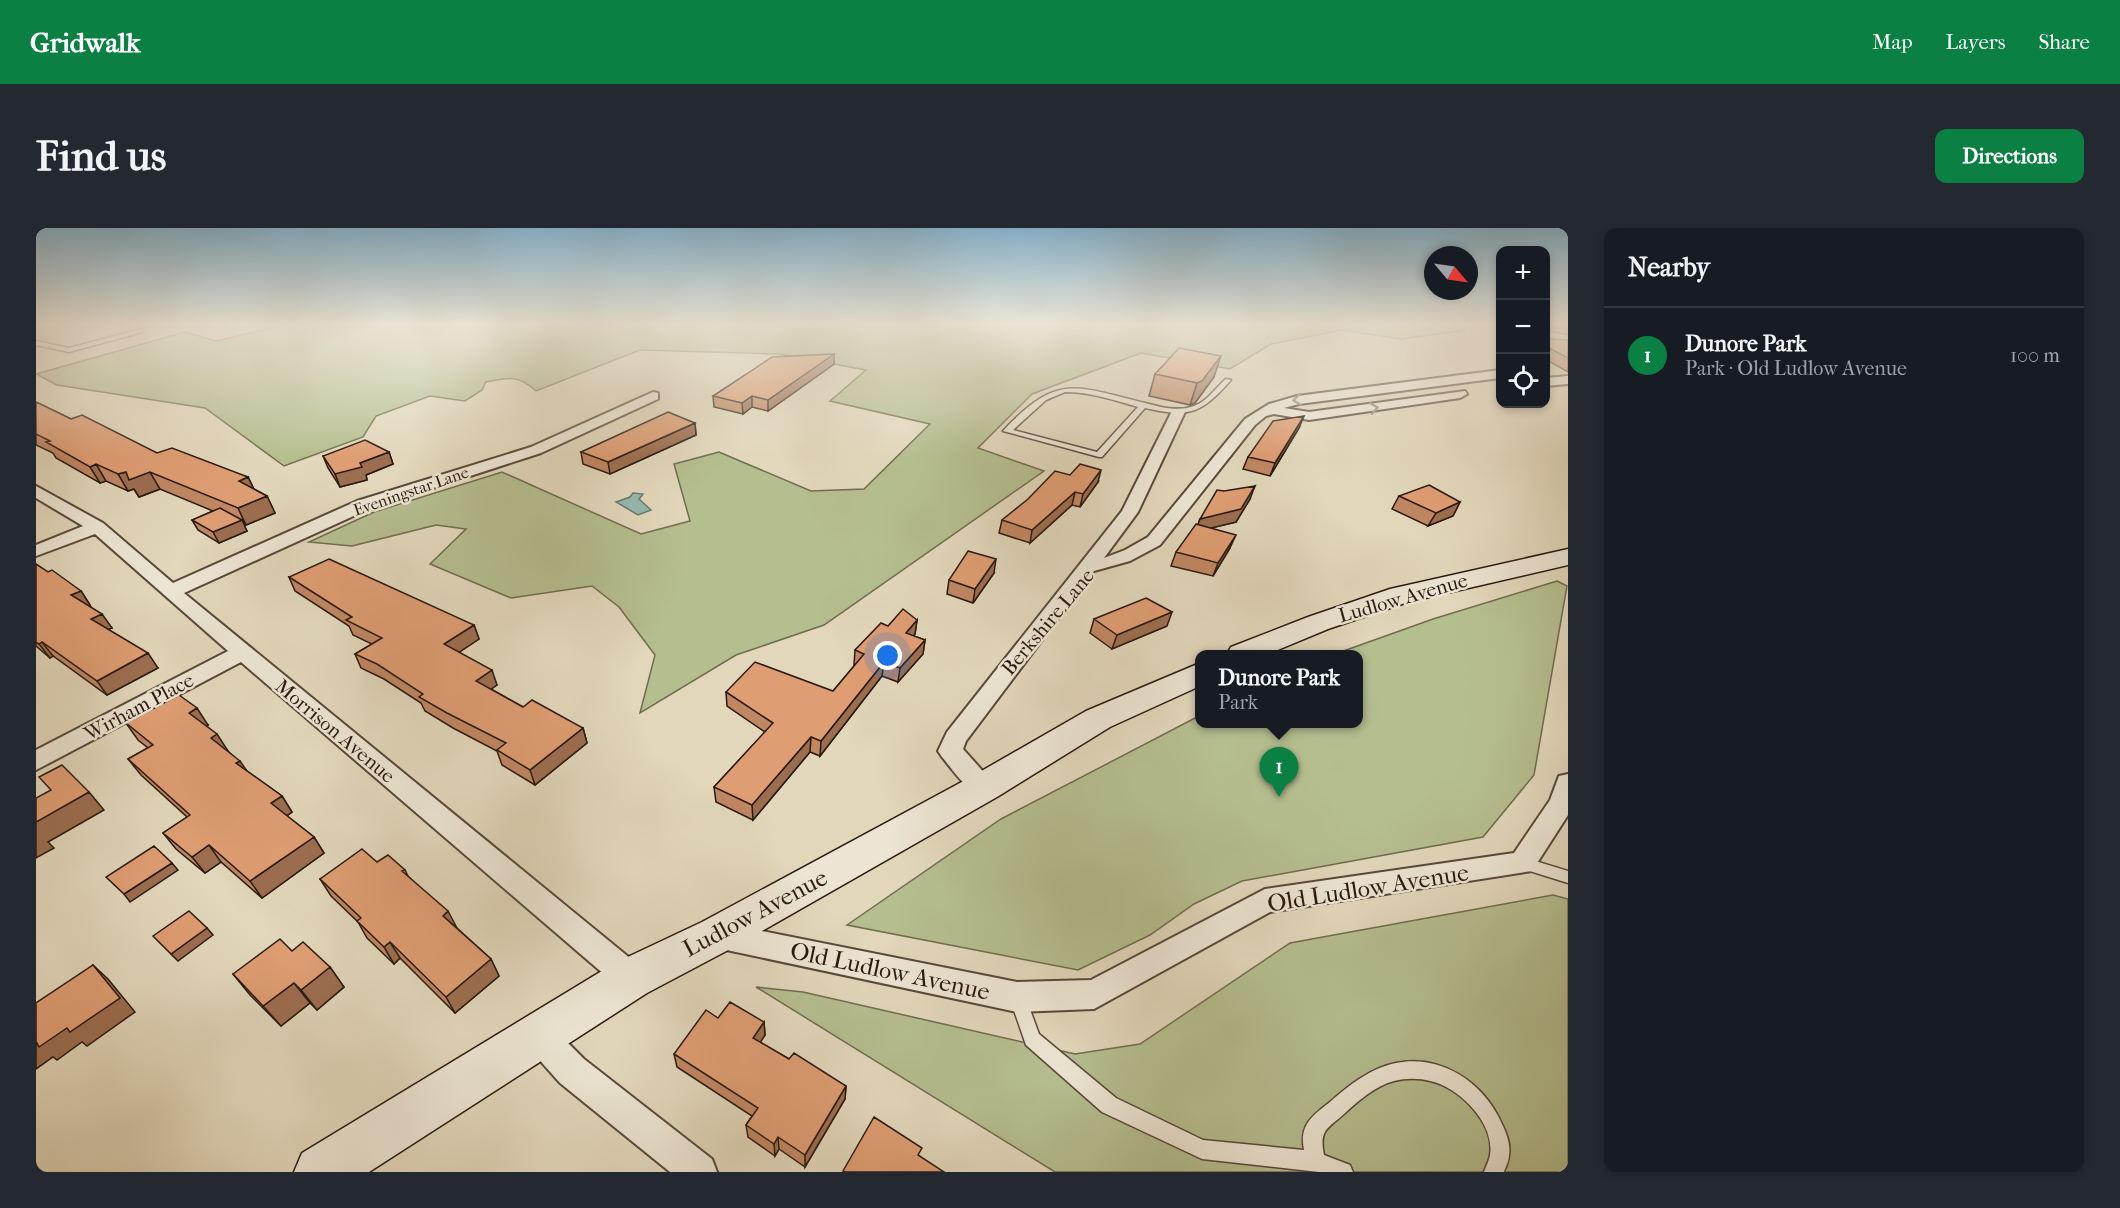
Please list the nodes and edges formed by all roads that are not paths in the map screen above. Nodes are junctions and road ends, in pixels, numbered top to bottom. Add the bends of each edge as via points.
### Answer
1 (1550, 370) edge
2 (1568, 370) edge
3 (1496, 375) edge
4 (1228, 380) dead end
5 (1568, 380) edge
6 (1550, 382) edge
7 (1496, 388) edge
8 (653, 396) dead end
9 (1144, 405) junction
10 (1275, 410) junction
11 (1178, 412) junction
12 (36, 491) edge
13 (97, 527) junction
14 (36, 550) edge
15 (1568, 557) edge
16 (1091, 566) junction
17 (171, 592) junction
18 (1252, 650) edge
19 (242, 653) junction
20 (1195, 675) edge
21 (36, 761) edge
22 (1568, 783) edge
23 (984, 786) junction
24 (1522, 862) junction
25 (1568, 877) edge
26 (717, 935) junction
27 (631, 978) junction
28 (1017, 997) junction
29 (538, 1035) junction
30 (1316, 1161) junction
31 (321, 1172) edge
32 (699, 1172) edge
33 (1343, 1172) edge
34 (1494, 1172) edge

1 - 2 street
3 -> 10 street, Berkshire Lane via 1297,400 1274,406
4 - 11 lane via 1199,407
5 - 6 street
10 -> 7 street via 1309,416
8 - 17 street, Eveningstar Lane via 547,446 363,505
9 - 9 lane via 1070,389 1049,394 1006,431 1098,455
9 - 11 lane
10 - 16 street, Berkshire Lane via 1261,413 1250,422 1154,541 1115,562
11 - 16 street via 1130,512
12 - 13 street, Morrison Avenue
13 - 14 street
13 - 17 street, Morrison Avenue
15 - 18 main road, Ludlow Avenue via 1400,595
16 - 23 street, Berkshire Lane via 955,738 950,751
17 - 19 street, Morrison Avenue
19 - 21 street, Wirham Place
19 - 27 street, Morrison Avenue
20 - 23 main road, Ludlow Avenue via 1098,719
22 - 24 street via 1562,803
23 - 26 main road, Ludlow Avenue
24 - 25 lane
24 - 28 street, Old Ludlow Avenue via 1265,902 1094,994
26 - 27 main road, Ludlow Avenue
26 - 28 street, Old Ludlow Avenue
27 - 29 main road, Ludlow Avenue
28 - 30 lane via 1032,1039 1109,1105 1202,1149
29 - 31 main road, Ludlow Avenue
29 - 32 street via 572,1071
30 - 33 lane
30 - 34 lane via 1312,1142 1315,1126 1372,1082 1393,1072 1418,1068 1443,1075 1481,1103 1492,1119 1501,1152

